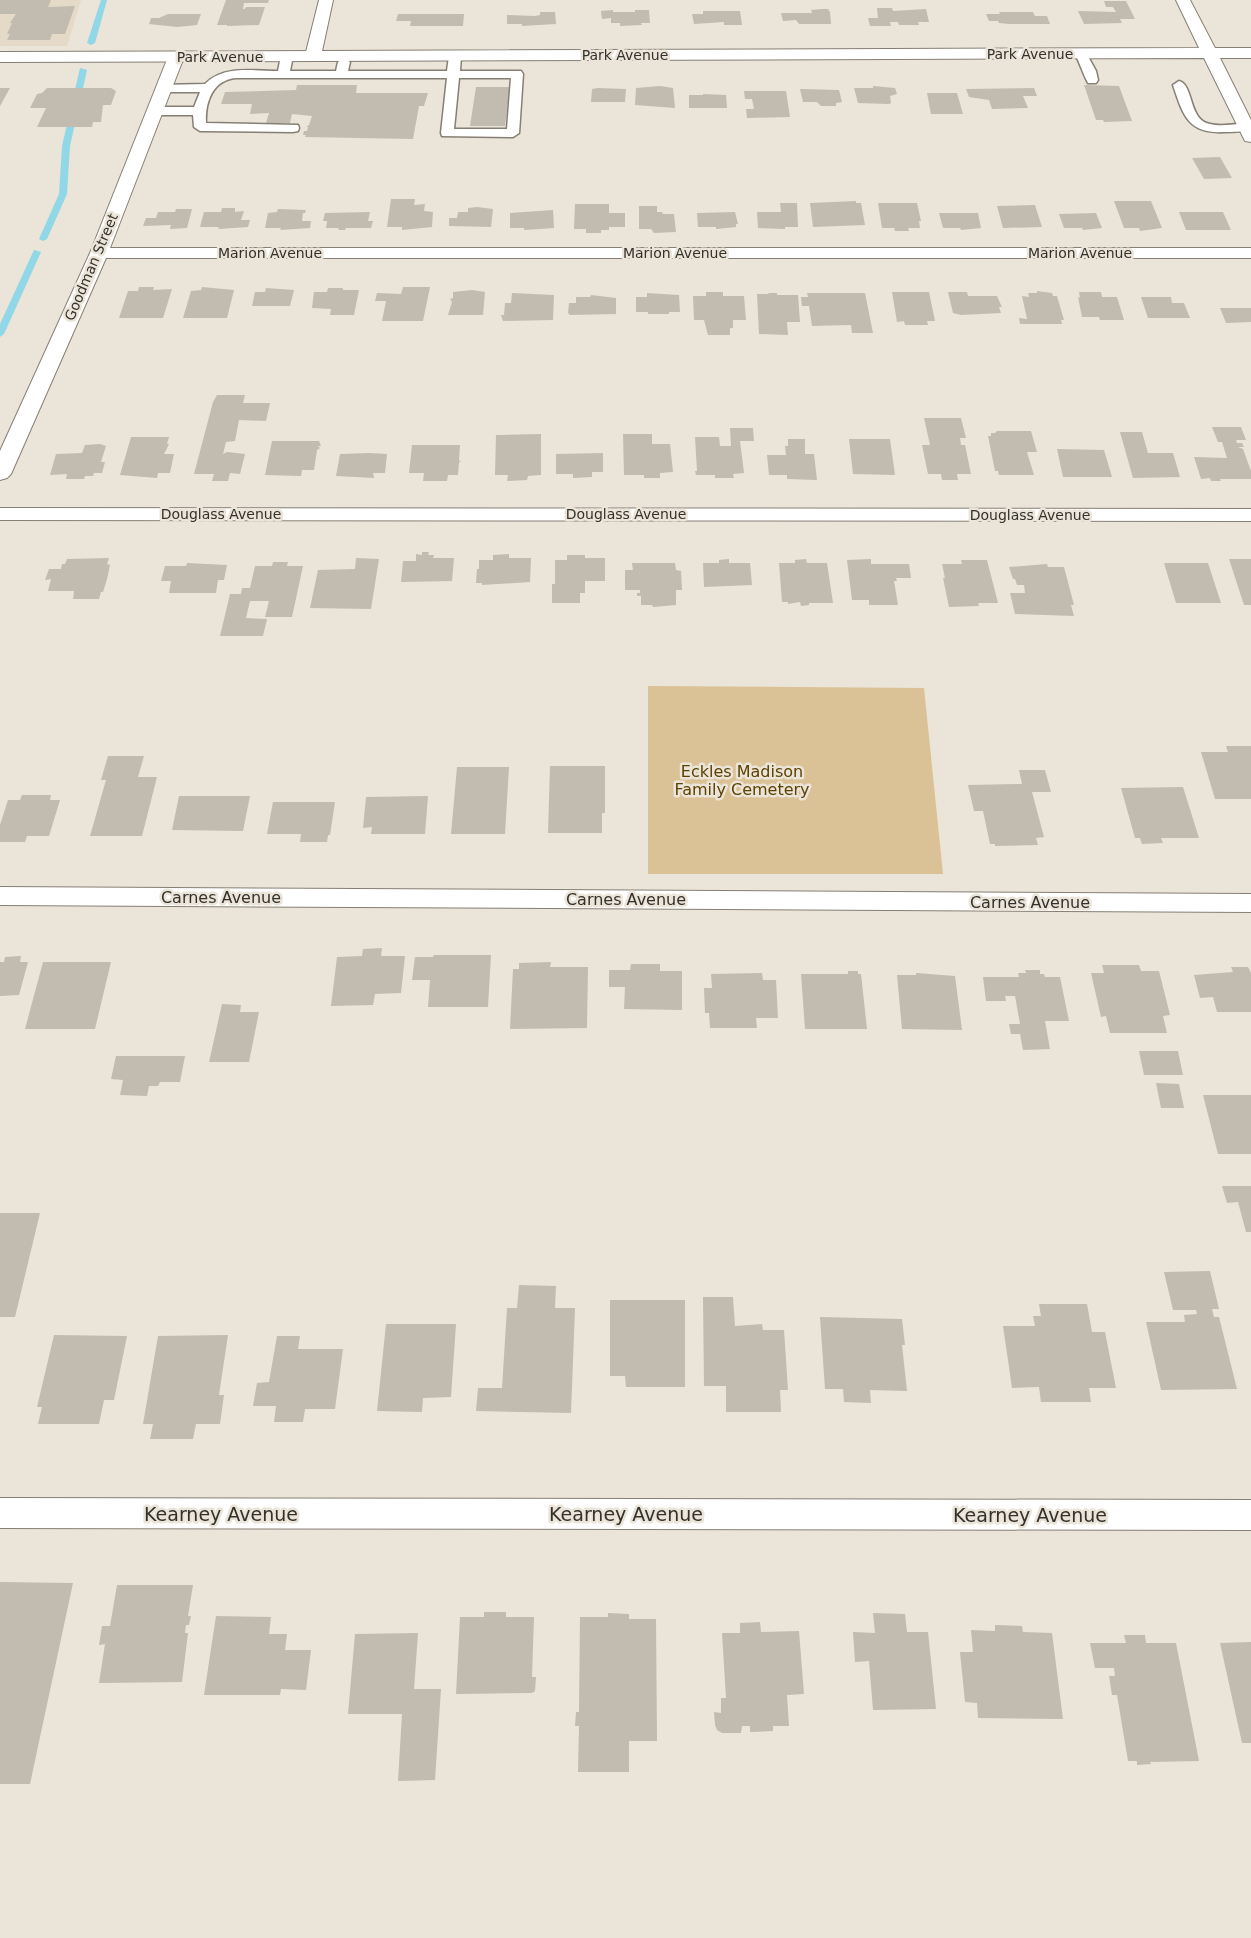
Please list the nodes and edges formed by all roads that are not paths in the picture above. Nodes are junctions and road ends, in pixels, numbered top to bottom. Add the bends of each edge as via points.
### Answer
1 (326, 0) edge
2 (1183, 0) edge
3 (1208, 53) junction
4 (1251, 53) edge
5 (1081, 54) junction
6 (287, 56) junction
7 (313, 56) junction
8 (346, 56) junction
9 (456, 56) junction
10 (519, 56) junction
11 (176, 57) junction
12 (229, 57) junction
13 (0, 58) edge
14 (517, 74) junction
15 (283, 75) junction
16 (341, 75) junction
17 (453, 75) junction
18 (225, 76) junction
19 (1092, 80) dead end
20 (1179, 85) dead end
21 (164, 88) junction
22 (206, 88) junction
23 (155, 111) junction
24 (198, 111) junction
25 (293, 128) dead end
26 (1248, 132) edge
27 (99, 253) junction
28 (1251, 253) edge
29 (0, 474) edge
30 (0, 514) edge
31 (1251, 515) edge
32 (0, 896) edge
33 (1251, 903) edge
34 (0, 1513) edge
35 (1251, 1515) edge

1 - 7 street
2 - 3 street
3 - 4 street, Park Avenue
3 - 5 street, Park Avenue
3 - 26 street
5 - 10 street, Park Avenue
5 - 19 lane
6 - 7 street, Park Avenue
6 - 12 street, Park Avenue
6 - 15 lane
7 - 8 street, Park Avenue
8 - 9 street, Park Avenue
8 - 16 lane
9 - 10 street, Park Avenue
9 - 17 lane
10 - 14 lane
11 - 12 street, Park Avenue
11 - 13 street, Park Avenue
11 - 21 street, Goodman Street
12 - 18 lane
14 - 17 lane
14 - 17 lane via 513,133 447,133
15 - 16 lane
15 - 18 lane
16 - 17 lane
18 - 22 lane
20 - 26 lane via 1186,107 1201,128
21 - 22 lane
21 - 23 street, Goodman Street
22 - 24 lane
23 - 24 lane
23 - 27 street, Goodman Street
24 - 25 lane via 200,127
27 - 28 street, Marion Avenue
27 - 29 street, Goodman Street
30 - 31 street, Douglass Avenue
32 - 33 street, Carnes Avenue
34 - 35 street, Kearney Avenue

